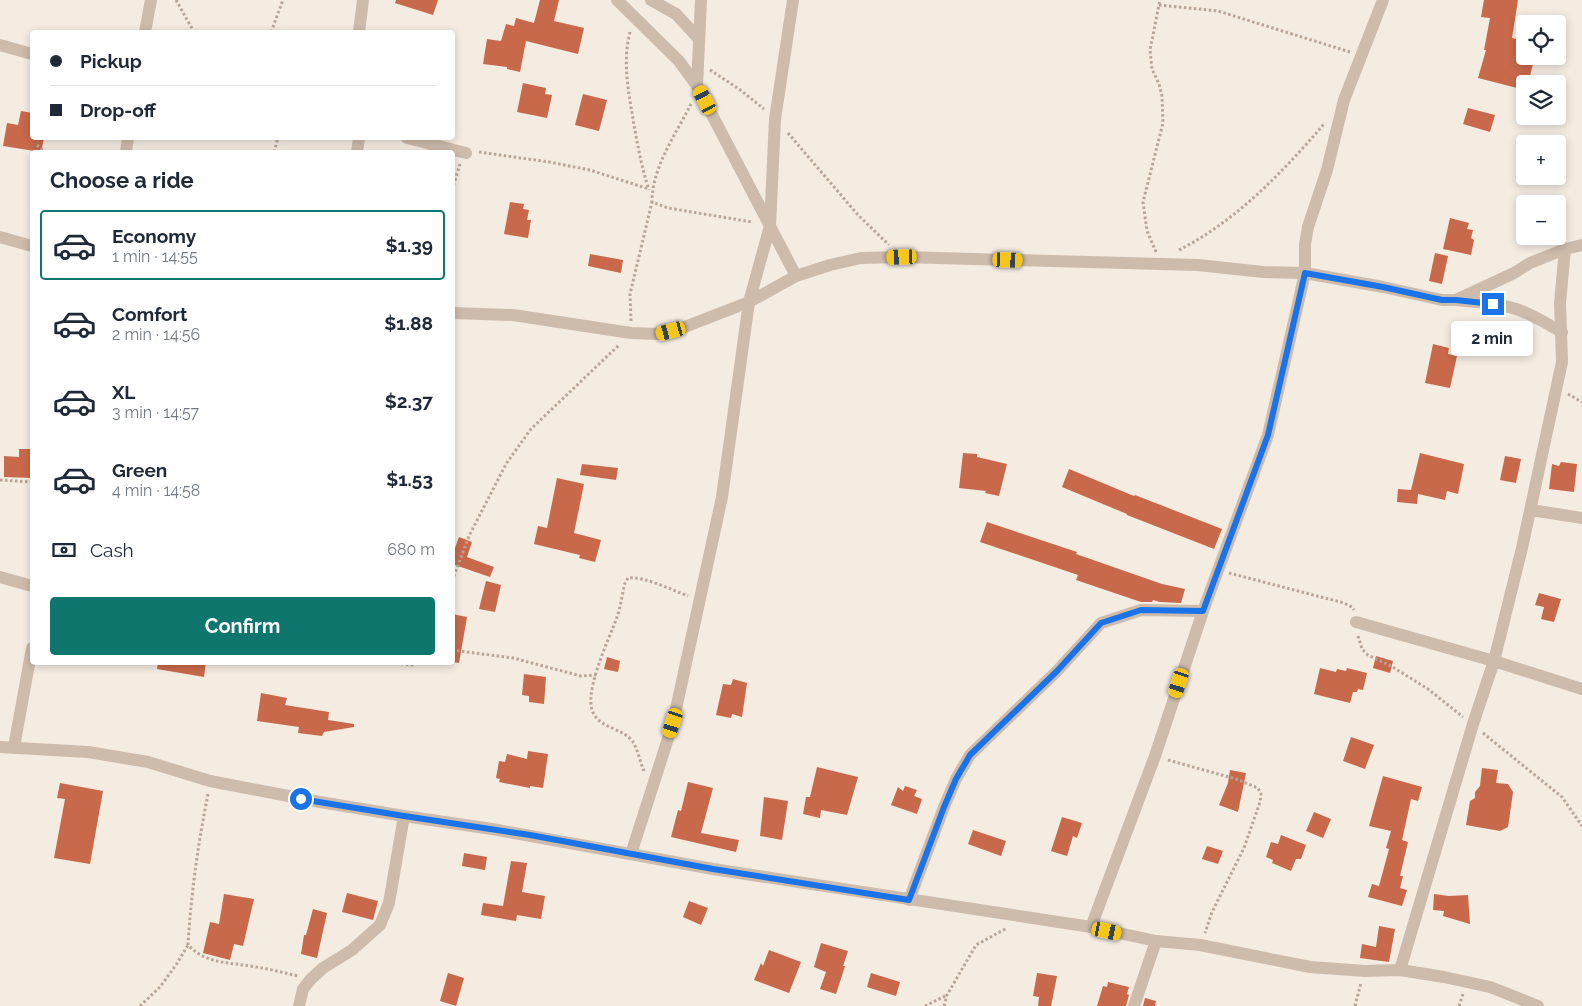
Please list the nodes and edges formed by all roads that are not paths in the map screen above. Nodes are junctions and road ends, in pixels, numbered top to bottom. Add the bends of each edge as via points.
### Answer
1 (151, 0) edge
2 (363, 0) edge
3 (617, 0) edge
4 (651, 0) edge
5 (702, 0) edge
6 (793, 0) edge
7 (1383, 0) edge
8 (145, 30) edge
9 (359, 30) edge
10 (699, 39) junction
11 (0, 45) edge
12 (30, 53) edge
13 (697, 86) junction
14 (415, 140) edge
15 (454, 150) edge
16 (455, 150) edge
17 (466, 153) road end
18 (770, 226) junction
19 (0, 237) edge
20 (30, 245) edge
21 (1582, 245) edge
22 (1565, 249) junction
23 (1305, 273) junction
24 (796, 276) junction
25 (1456, 300) junction
26 (749, 302) junction
27 (455, 313) edge
28 (1562, 332) junction
29 (1531, 510) junction
30 (1582, 518) edge
31 (0, 577) edge
32 (30, 585) edge
33 (1203, 611) junction
34 (1356, 622) dead end
35 (30, 659) edge
36 (1494, 661) junction
37 (1582, 689) edge
38 (0, 747) edge
39 (14, 747) junction
40 (404, 816) junction
41 (631, 854) junction
42 (909, 900) junction
43 (1091, 927) junction
44 (1156, 941) junction
45 (1400, 970) junction
46 (300, 1006) edge
47 (1134, 1006) edge
48 (1538, 1006) edge

1 - 8 street
2 - 9 street
3 - 13 street via 679,61
4 - 10 street via 676,14
5 - 10 street
6 - 18 street via 775,119
7 - 23 street via 1344,100 1327,170 1308,227
10 - 13 street
11 - 12 street
13 - 18 street
14 - 15 street
16 - 17 street
18 - 24 street
18 - 26 street
19 - 20 street
21 - 22 street
22 - 25 street
22 - 28 street via 1560,303
23 - 24 street via 1149,264 902,257 862,258
23 - 25 street
23 - 33 street via 1268,435
24 - 26 street
25 - 28 street via 1515,308
26 - 27 street via 659,334 631,333 513,315
26 - 41 street via 722,497 673,723
28 - 29 street via 1562,362
29 - 30 street
29 - 36 street
31 - 32 street
33 - 42 street via 1141,610 1101,623 1057,671 970,755 944,807
33 - 43 street via 1155,756
34 - 36 street
35 - 39 street
36 - 37 street
36 - 45 street
38 - 39 street
39 - 40 street via 88,752 148,762 210,781
40 - 41 street
40 - 46 street via 389,903 380,925 311,979 303,989
41 - 42 street
42 - 43 street
43 - 44 street
44 - 45 street via 1200,945 1310,967
44 - 47 street
45 - 48 street via 1490,988

